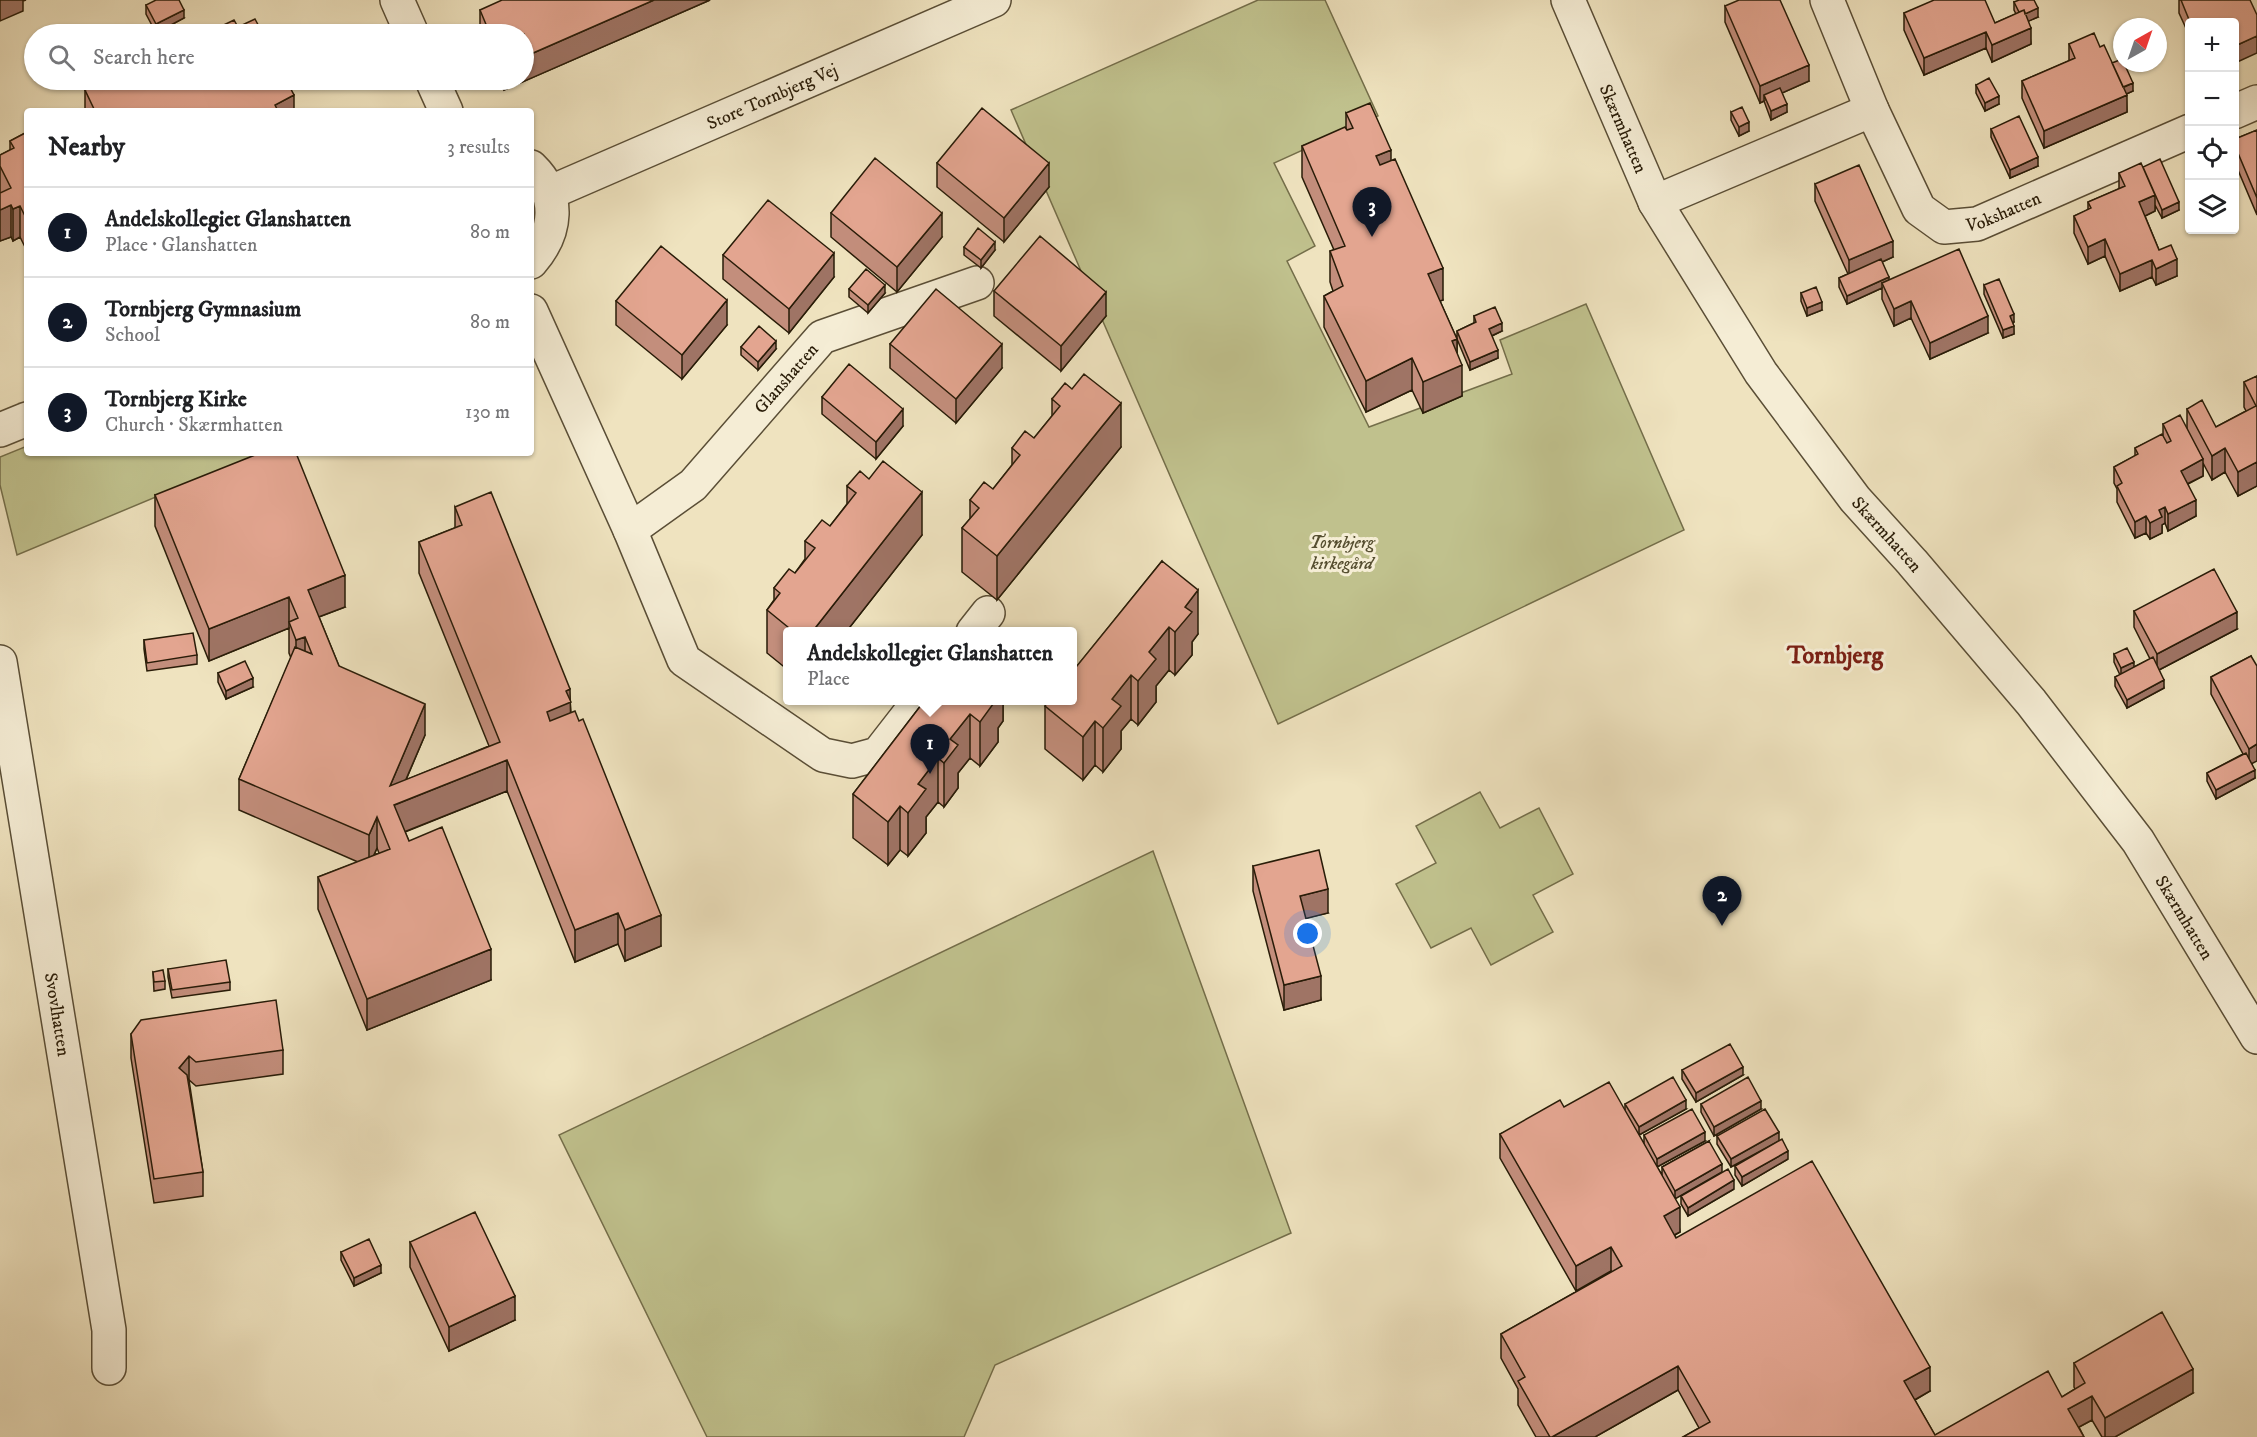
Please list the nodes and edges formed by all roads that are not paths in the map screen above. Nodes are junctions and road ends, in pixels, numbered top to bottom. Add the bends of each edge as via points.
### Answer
1 (397, 0) edge
2 (994, 0) edge
3 (1568, 0) edge
4 (1827, 0) edge
5 (408, 24) edge
6 (437, 90) edge
7 (2257, 102) edge
8 (445, 108) edge
9 (1872, 110) junction
10 (2239, 110) edge
11 (2185, 133) edge
12 (540, 180) edge
13 (1655, 202) junction
14 (534, 258) edge
15 (977, 282) dead end
16 (534, 318) edge
17 (24, 420) edge
18 (0, 430) edge
19 (630, 530) junction
20 (0, 662) edge
21 (916, 705) edge
22 (2257, 1037) edge
23 (109, 1368) dead end

1 - 5 street
2 - 12 street, Store Tornbjerg Vej
3 - 13 street, Skærmhatten
4 - 9 street, Vokshatten
6 - 8 street
7 - 10 street
9 - 11 street, Vokshatten via 1919,209 1944,226 1977,224
9 - 13 street
12 - 14 street via 553,212 550,231
13 - 22 street, Skærmhatten via 1761,373 1855,499 2031,702 2138,841
15 - 19 street, Glanshatten via 822,337 693,485
16 - 19 street
17 - 18 street
19 - 21 street via 684,660 823,755 852,761 878,754
20 - 23 street, Svovlhatten via 109,1330

